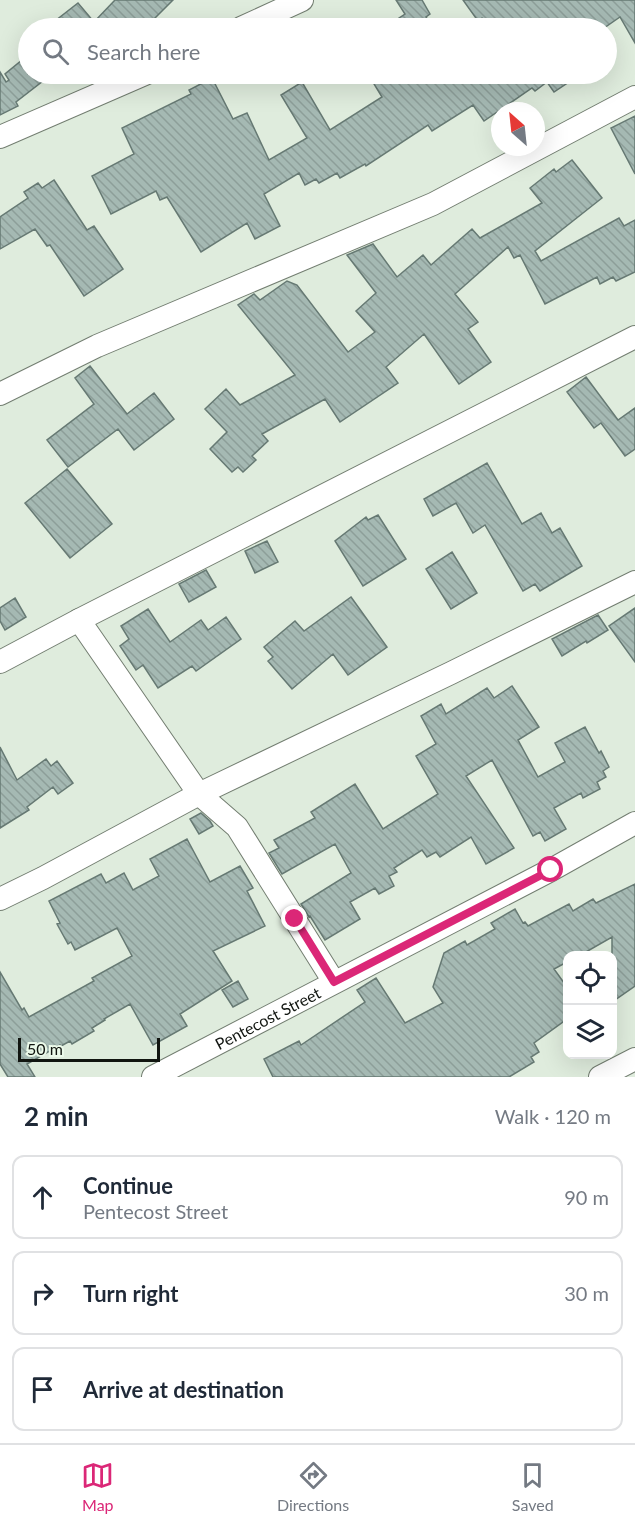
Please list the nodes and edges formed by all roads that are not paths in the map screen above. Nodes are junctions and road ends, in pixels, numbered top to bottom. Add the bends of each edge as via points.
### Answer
1 (302, 0) edge
2 (263, 18) edge
3 (122, 84) edge
4 (635, 97) edge
5 (0, 137) edge
6 (635, 338) edge
7 (0, 394) edge
8 (635, 582) edge
9 (79, 620) junction
10 (0, 662) edge
11 (199, 794) junction
12 (635, 823) edge
13 (0, 898) edge
14 (334, 982) junction
15 (635, 1059) edge
16 (153, 1077) edge
17 (600, 1077) edge

1 - 2 street
3 - 5 street
4 - 7 street via 433,204 97,346
6 - 9 street
8 - 11 street
9 - 10 street
9 - 11 street
11 - 13 street
11 - 14 street via 237,827
12 - 14 street, Pentecost Street
14 - 16 street, Pentecost Street
15 - 17 street

